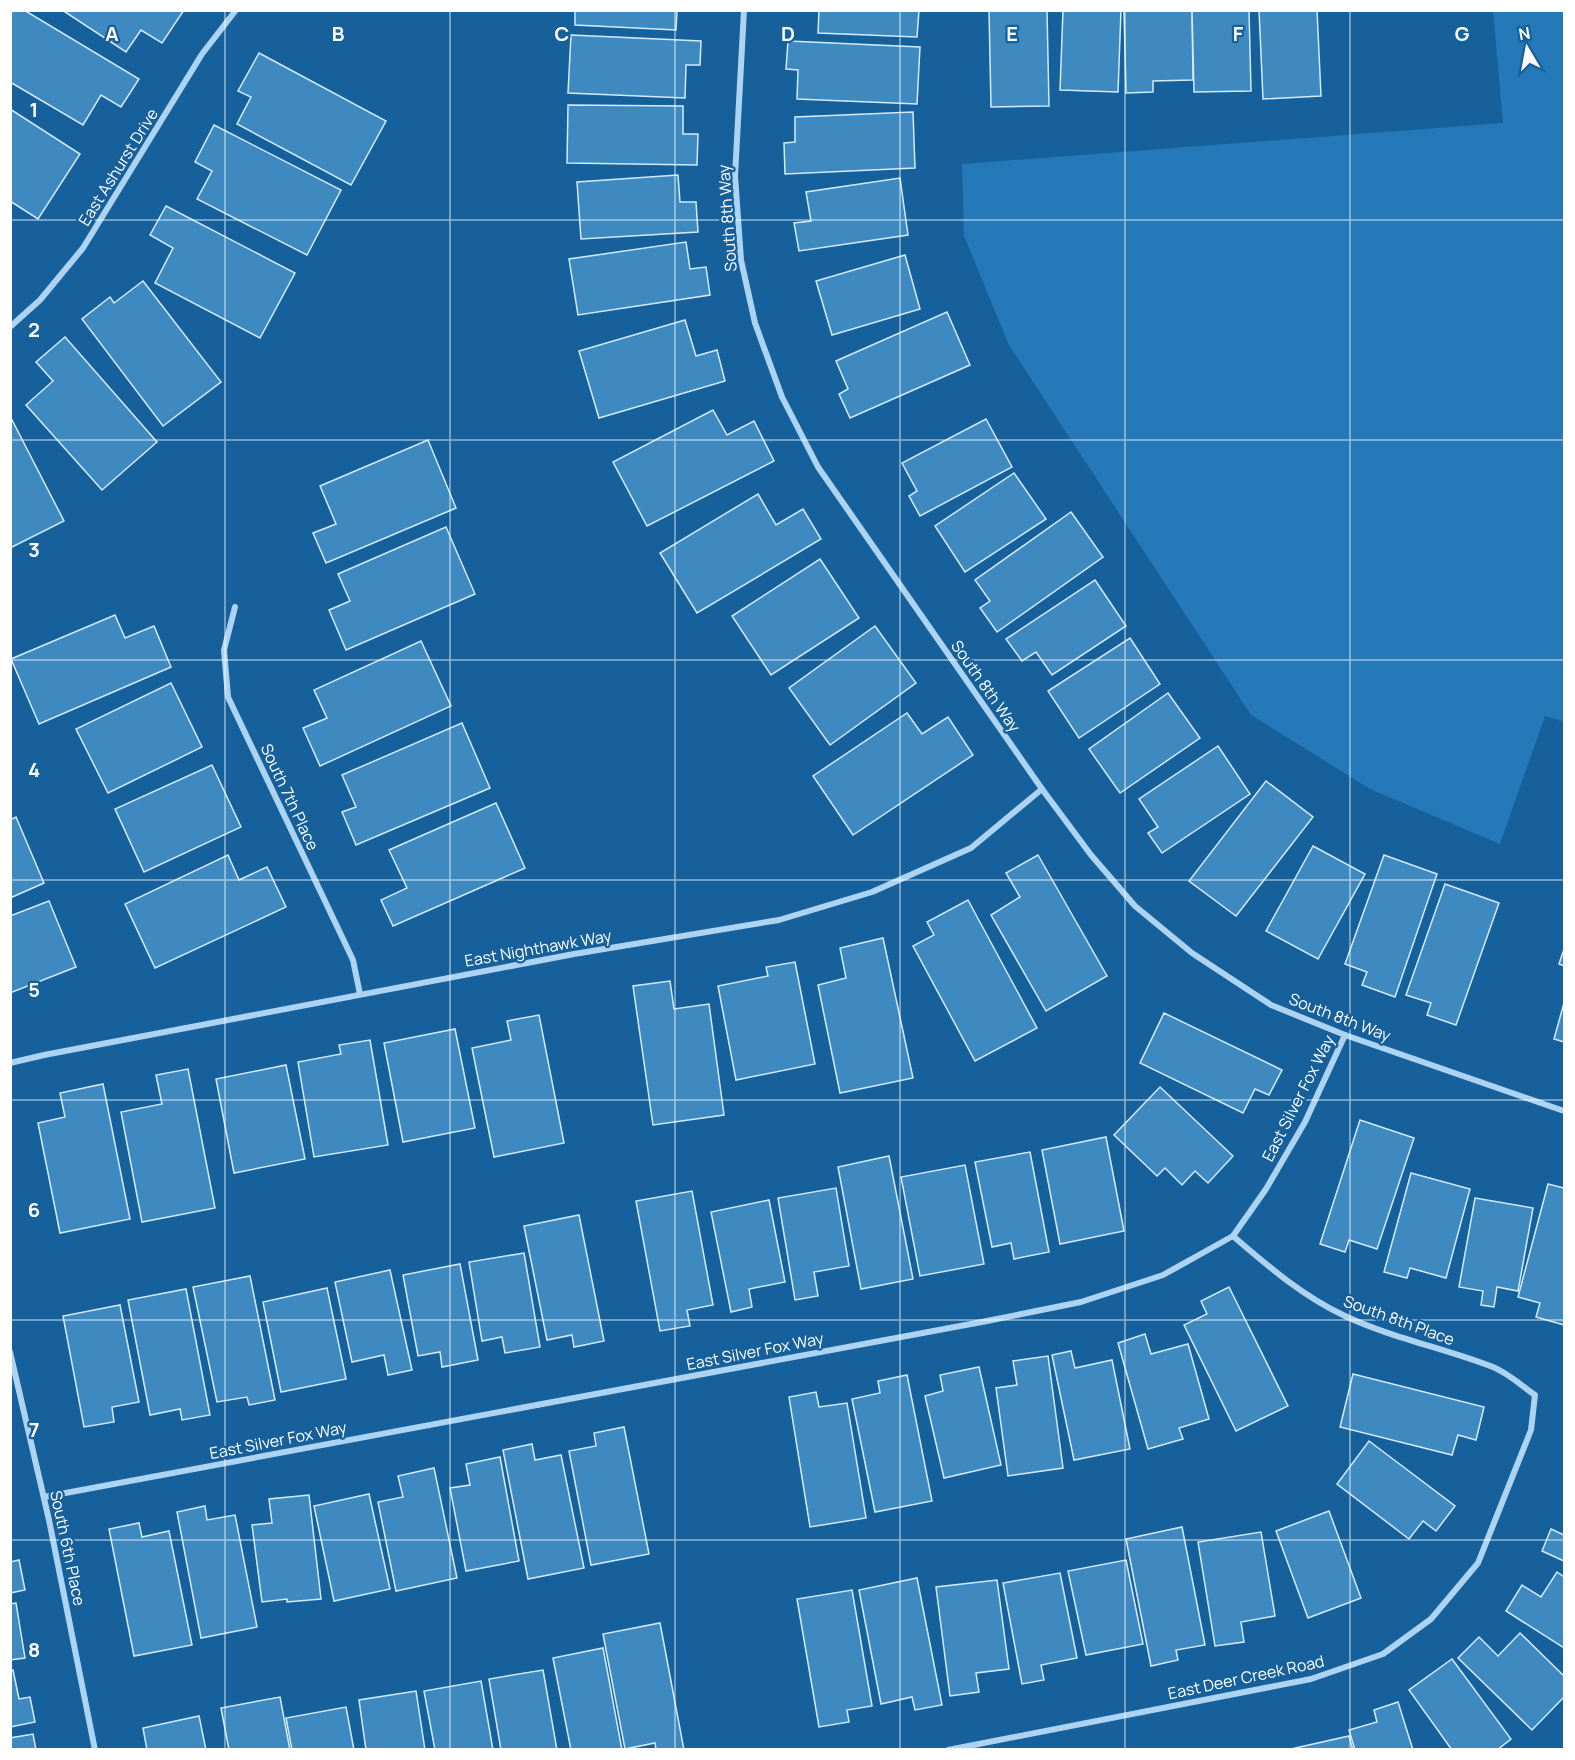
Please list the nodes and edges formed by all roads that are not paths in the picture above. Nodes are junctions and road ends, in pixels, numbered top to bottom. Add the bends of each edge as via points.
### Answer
1 (236, 10) edge
2 (744, 10) edge
3 (10, 327) edge
4 (235, 607) dead end
5 (1042, 789) junction
6 (360, 994) junction
7 (1345, 1035) junction
8 (10, 1063) edge
9 (1564, 1111) edge
10 (1233, 1236) junction
11 (10, 1352) edge
12 (1535, 1395) joint
13 (44, 1497) junction
14 (95, 1749) edge
15 (948, 1749) edge

1 - 3 street, East Ashurst Drive via 202,54 83,248 40,300
2 - 5 street, South 8th Way via 735,176 741,260 755,323 782,396 818,467
4 - 6 street, South 7th Place via 224,650 228,697 353,960
5 - 6 street, East Nighthawk Way via 971,848 872,892 779,920
5 - 7 street, South 8th Way via 1134,906 1192,953 1271,1005
6 - 8 street, East Nighthawk Way
7 - 9 street, South 8th Way
7 - 10 street, East Silver Fox Way via 1305,1122
10 - 12 street, South 8th Place via 1299,1290 1345,1316 1495,1368
10 - 13 street, East Silver Fox Way via 1163,1275 1081,1302
11 - 13 street, South 6th Place
12 - 15 street, East Deer Creek Road via 1531,1430 1478,1563 1431,1620 1383,1654 1311,1680
13 - 14 street, South 6th Place

